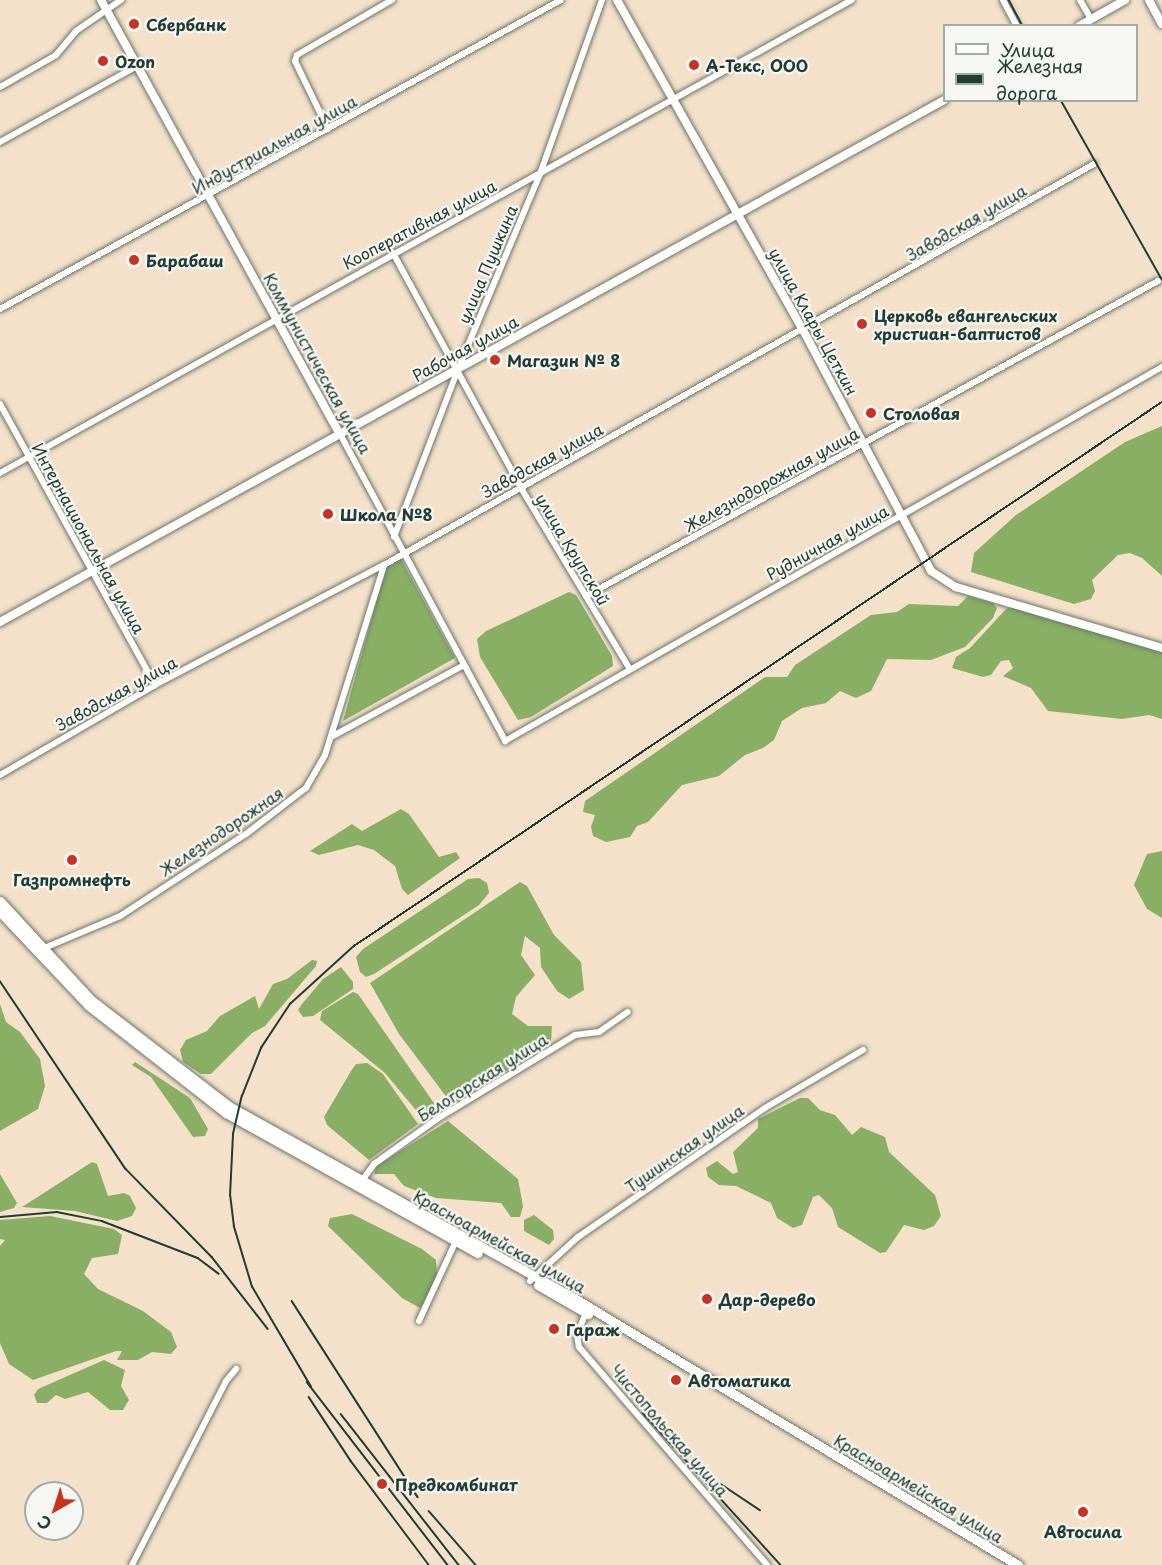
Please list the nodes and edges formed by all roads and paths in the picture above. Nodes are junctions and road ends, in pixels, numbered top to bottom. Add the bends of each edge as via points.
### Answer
1 (101, 0) edge
2 (121, 0) edge
3 (392, 0) edge
4 (561, 0) edge
5 (602, 0) edge
6 (617, 0) edge
7 (852, 0) edge
8 (1003, 0) edge
9 (1080, 0) edge
10 (1125, 0) edge
11 (1149, 0) edge
12 (105, 9) junction
13 (1091, 19) junction
14 (1016, 24) edge
15 (1082, 24) edge
16 (1162, 24) edge
17 (137, 66) junction
18 (0, 87) edge
19 (671, 98) junction
20 (943, 101) edge
21 (328, 129) junction
22 (0, 142) edge
23 (1094, 164) dead end
24 (540, 174) junction
25 (209, 196) junction
26 (738, 214) junction
27 (393, 253) junction
28 (1158, 281) dead end
29 (0, 309) edge
30 (277, 318) junction
31 (803, 330) junction
32 (1162, 367) edge
33 (458, 369) junction
34 (0, 404) edge
35 (340, 434) junction
36 (863, 444) junction
37 (29, 457) junction
38 (0, 473) edge
39 (521, 488) junction
40 (902, 516) junction
41 (394, 537) junction
42 (403, 554) junction
43 (384, 565) junction
44 (92, 571) junction
45 (586, 596) junction
46 (0, 622) edge
47 (1162, 648) edge
48 (464, 665) junction
49 (629, 668) junction
50 (155, 685) junction
51 (331, 737) junction
52 (505, 741) joint
53 (0, 775) edge
54 (0, 901) edge
55 (0, 912) edge
56 (38, 951) junction
57 (628, 1012) dead end
58 (863, 1050) dead end
59 (361, 1182) junction
60 (456, 1241) junction
61 (532, 1279) junction
62 (587, 1309) junction
63 (419, 1321) dead end
64 (236, 1369) dead end
65 (132, 1565) edge
66 (767, 1565) edge
67 (1006, 1565) edge
68 (1018, 1565) edge

1 - 12 street, Коммунистическая улица
2 - 12 street
3 - 21 street via 297,55 294,61
4 - 21 street, Индустриальная улица
5 - 24 street, улица Пушкина
6 - 19 street, улица Клары Цеткин
7 - 19 street, Кооперативная улица
8 - 14 street
9 - 13 street
10 - 13 street
11 - 16 street
12 - 17 street, Коммунистическая улица
12 - 18 street via 76,31 56,55
13 - 15 street
17 - 22 street
17 - 25 street, Коммунистическая улица
19 - 24 street, Кооперативная улица
19 - 26 street, улица Клары Цеткин
20 - 26 street, Рабочая улица
21 - 25 street, Индустриальная улица
23 - 31 street, Заводская улица
24 - 27 street, Кооперативная улица
24 - 33 street, улица Пушкина
25 - 29 street, Индустриальная улица
25 - 30 street, Коммунистическая улица
26 - 31 street, улица Клары Цеткин
26 - 33 street, Рабочая улица
27 - 30 street, Кооперативная улица
27 - 33 street, улица Крупской
28 - 36 street, Железнодорожная улица
30 - 35 street, Коммунистическая улица
30 - 37 street, Кооперативная улица
31 - 36 street, улица Клары Цеткин
31 - 39 street, Заводская улица
32 - 40 street, Рудничная улица
33 - 35 street, Рабочая улица
33 - 39 street, улица Крупской
33 - 41 street, улица Пушкина
34 - 37 street, Интернациональная улица
35 - 41 street, Коммунистическая улица
35 - 44 street, Рабочая улица
36 - 40 street, улица Клары Цеткин
36 - 45 street, Железнодорожная улица
37 - 38 street, Кооперативная улица
37 - 44 street, Интернациональная улица
39 - 42 street, Заводская улица
39 - 45 street, улица Крупской
40 - 47 street, улица Клары Цеткин via 931,571 944,582
40 - 49 street, Рудничная улица
41 - 42 street, Коммунистическая улица
42 - 43 street, Заводская улица
42 - 48 street, Коммунистическая улица
43 - 50 street, Заводская улица
43 - 51 street, Железнодорожная
44 - 46 street, Рабочая улица
44 - 50 street, Интернациональная улица
45 - 49 street, улица Крупской
48 - 51 street
48 - 52 street, Коммунистическая улица
49 - 52 street, Рудничная улица
50 - 53 street, Заводская улица
51 - 56 street, Железнодорожная via 306,788 246,834 113,920
54 - 56 main road, Красноармейская улица
55 - 56 main road, Красноармейская улица
56 - 59 main road, Красноармейская улица via 104,1011 208,1092
56 - 60 main road, Красноармейская улица via 122,1035 226,1113
57 - 59 street, Белогорская улица via 599,1032 575,1035 437,1119 374,1164
58 - 61 street, Тушинская улица via 759,1112 578,1238
59 - 61 main road, Красноармейская улица
60 - 61 main road, Красноармейская улица
60 - 63 street
61 - 62 main road, Красноармейская улица
62 - 66 street, Чистопольская улица via 577,1335 579,1347
62 - 67 main road, Красноармейская улица
62 - 68 main road, Красноармейская улица
64 - 65 street

